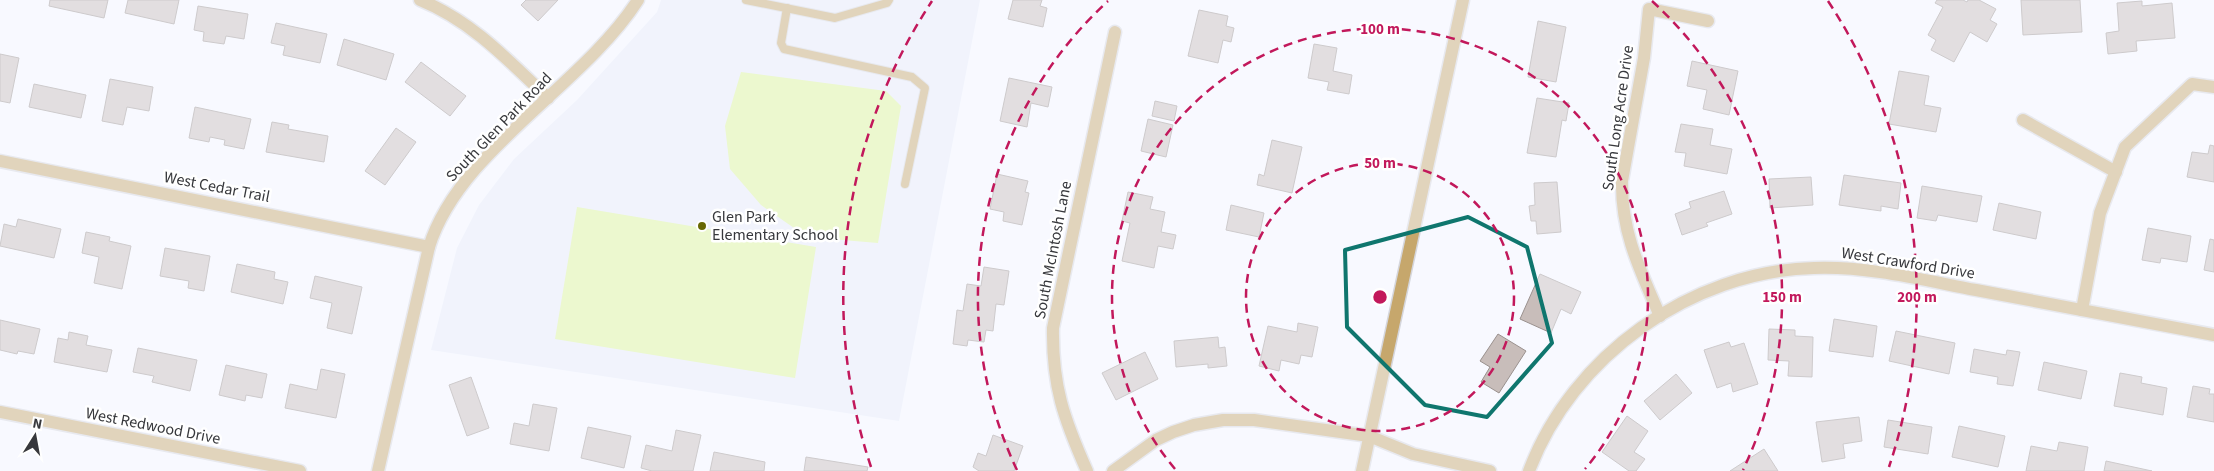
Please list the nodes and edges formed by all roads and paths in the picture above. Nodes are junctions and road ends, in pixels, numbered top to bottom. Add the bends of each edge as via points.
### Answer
1 (420, 0) edge
2 (638, 0) edge
3 (746, 0) edge
4 (889, 0) edge
5 (1463, 0) edge
6 (787, 8) junction
7 (1708, 21) dead end
8 (1115, 32) dead end
9 (2214, 87) edge
10 (548, 98) junction
11 (2023, 120) dead end
12 (0, 161) edge
13 (2116, 172) junction
14 (905, 184) dead end
15 (428, 247) junction
16 (2082, 310) junction
17 (1660, 316) junction
18 (2214, 336) edge
19 (0, 412) edge
20 (1369, 436) junction
21 (300, 471) edge
22 (378, 471) edge
23 (1087, 471) edge
24 (1113, 471) edge
25 (1362, 471) edge
26 (1490, 471) edge
27 (1529, 471) edge

1 - 10 street via 473,29
2 - 10 street, South Glen Park Road via 613,34
3 - 6 lane
4 - 6 lane via 835,18
5 - 20 street
6 - 14 lane via 781,43 784,50 912,77 924,88
7 - 17 street, South Long Acre Drive via 1649,9 1622,198 1634,258
8 - 23 street, South McIntosh Lane via 1053,328 1056,390
9 - 13 street via 2192,84 2125,147
10 - 15 street, South Glen Park Road via 466,180 441,216
11 - 13 street
12 - 15 street, West Cedar Trail
13 - 16 street via 2100,213
15 - 22 street, South Glen Park Road
16 - 17 street, West Crawford Drive via 1892,274 1814,268 1775,272 1731,283 1704,292
16 - 18 street, West Crawford Drive
17 - 27 street, West Crawford Drive via 1642,326 1602,359 1571,395 1552,422
19 - 21 street, West Redwood Drive
20 - 24 street via 1254,420 1223,420 1173,432 1156,440
20 - 25 street
20 - 26 street via 1413,454

